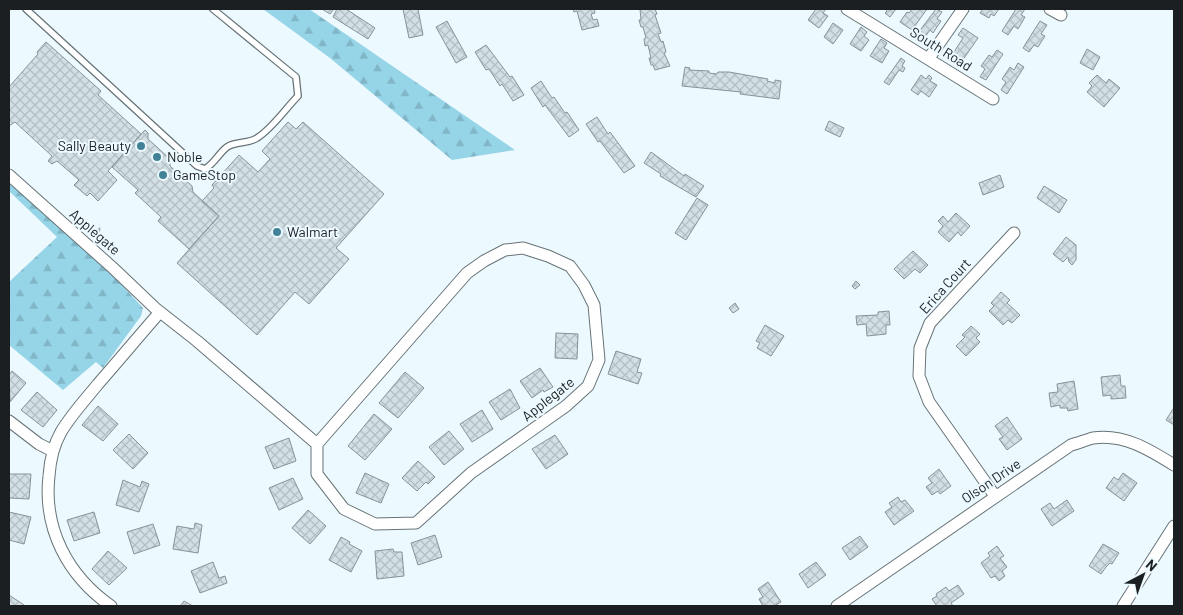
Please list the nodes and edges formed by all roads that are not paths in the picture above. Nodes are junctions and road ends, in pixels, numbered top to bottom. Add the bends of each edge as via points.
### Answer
1 (26, 9) edge
2 (213, 9) edge
3 (847, 9) edge
4 (963, 9) edge
5 (1050, 9) edge
6 (1061, 15) dead end
7 (929, 58) junction
8 (993, 99) dead end
9 (9, 175) edge
10 (1014, 232) dead end
11 (160, 312) junction
12 (9, 421) edge
13 (318, 444) junction
14 (53, 452) junction
15 (1174, 465) edge
16 (995, 496) junction
17 (1174, 526) edge
18 (111, 606) edge
19 (837, 606) edge
20 (1124, 606) edge

1 - 2 lane via 197,166 205,168 227,147 257,138 298,96 296,77
3 - 7 street, South Road
4 - 7 street
5 - 6 street
7 - 8 street, South Road
9 - 11 street, Applegate
10 - 16 street, Erica Court via 930,322 920,348 919,376 929,402
11 - 13 street, Applegate
11 - 14 street via 73,414
12 - 14 street
13 - 13 street, Applegate via 467,273 484,261 505,250 523,248 570,266 584,285 594,305 599,360 588,386 566,406 471,473 416,523 375,524 344,509 317,474
14 - 18 street via 48,500 55,538 75,574
15 - 16 street, Olson Drive via 1146,447 1116,438 1094,438 1071,445
16 - 19 street, Olson Drive
17 - 20 street

